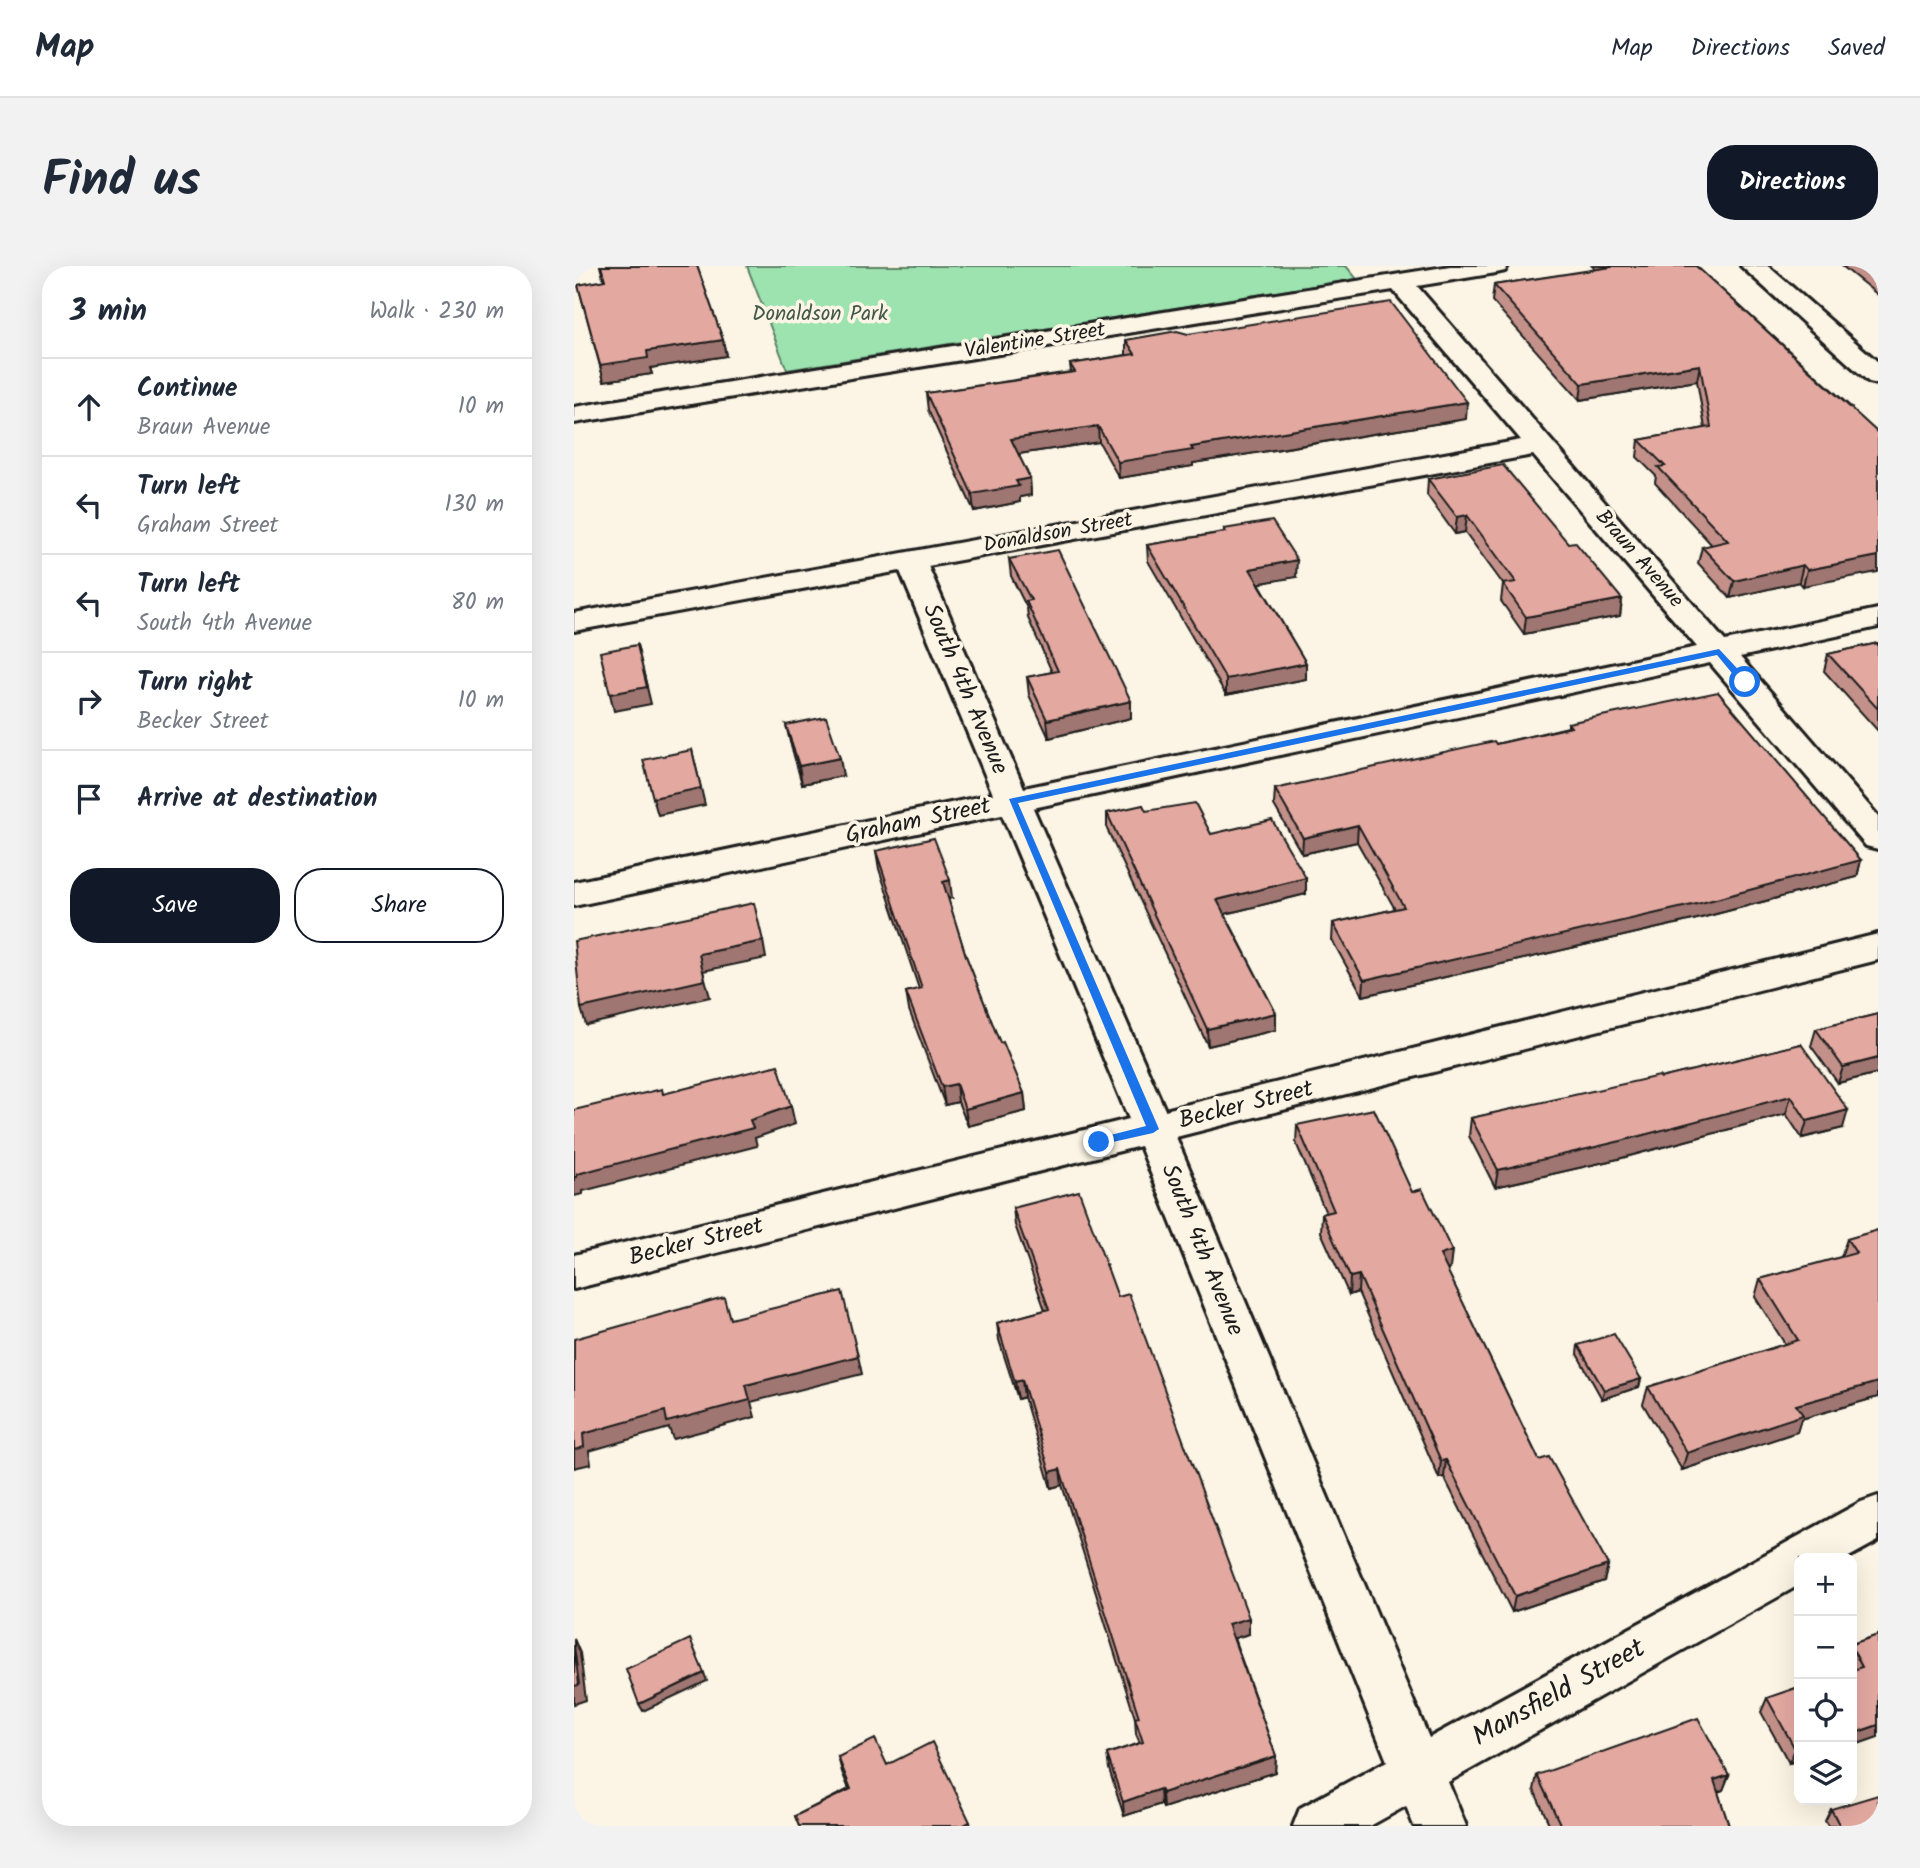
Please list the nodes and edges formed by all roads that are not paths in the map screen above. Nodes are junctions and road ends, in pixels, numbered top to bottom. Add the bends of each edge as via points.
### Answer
1 (1496, 266) edge
2 (1753, 266) edge
3 (1399, 282) junction
4 (1878, 376) edge
5 (574, 415) edge
6 (1541, 445) junction
7 (910, 560) junction
8 (1878, 618) edge
9 (574, 622) edge
10 (1719, 652) junction
11 (1012, 801) junction
12 (1878, 838) edge
13 (574, 894) edge
14 (1878, 947) edge
15 (1153, 1129) junction
16 (574, 1272) edge
17 (1878, 1517) edge
18 (1813, 1553) edge
19 (1794, 1564) edge
20 (1416, 1772) junction
21 (1319, 1826) edge
22 (1440, 1826) edge

1 - 3 street, Valentine Street
2 - 4 street
3 - 5 street, Valentine Street
3 - 6 street, Braun Avenue
6 - 7 street, Donaldson Street
6 - 10 street, Braun Avenue
7 - 9 street, Donaldson Street
7 - 11 street, South 4th Avenue
8 - 10 street, Graham Street
10 - 11 street, Graham Street
10 - 12 street, Braun Avenue
11 - 13 street, Graham Street
11 - 15 street, South 4th Avenue
14 - 15 street, Becker Street
15 - 16 street, Becker Street
15 - 20 street, South 4th Avenue
17 - 18 street
19 - 20 street, Mansfield Street
20 - 21 street, Mansfield Street
20 - 22 street, South 4th Avenue

